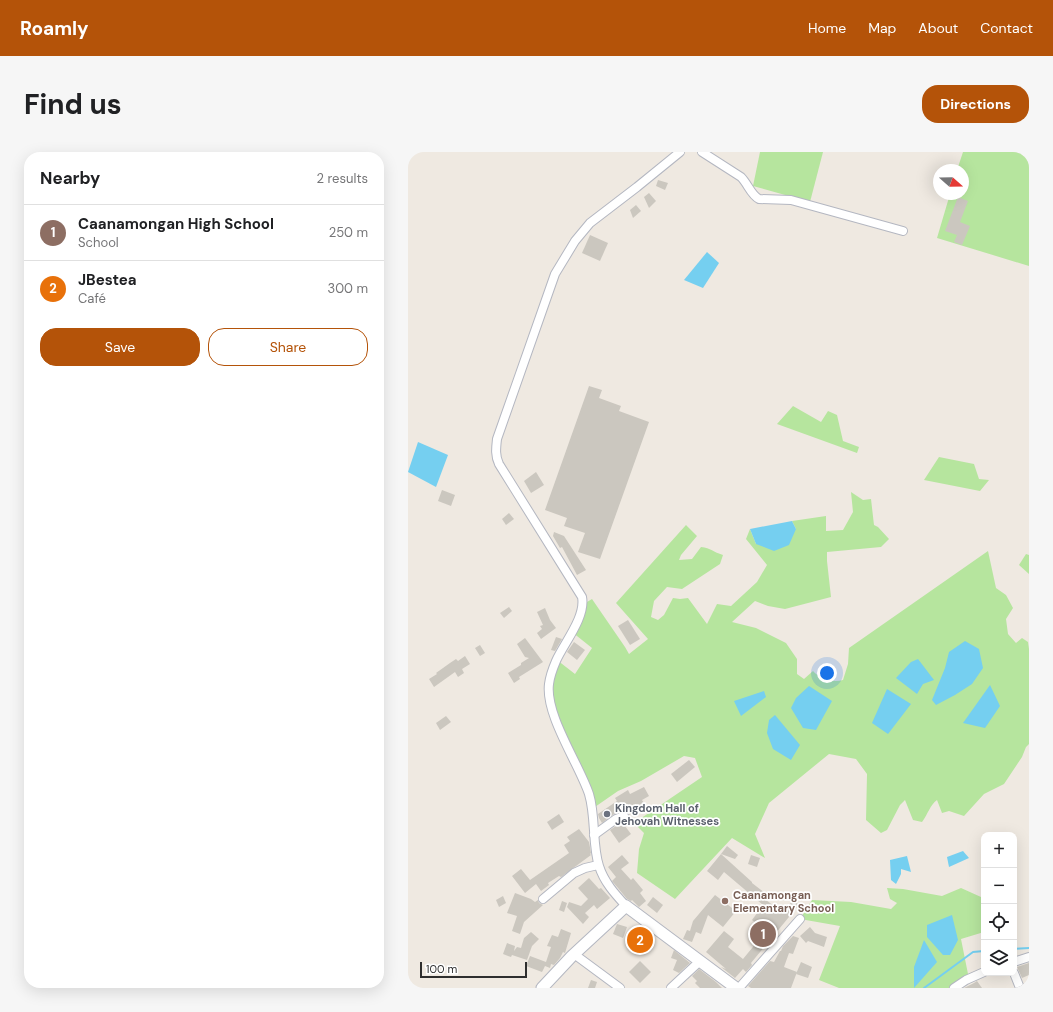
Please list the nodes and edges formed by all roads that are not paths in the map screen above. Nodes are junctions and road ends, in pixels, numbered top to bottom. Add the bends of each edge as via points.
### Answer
1 (680, 152) edge
2 (702, 152) edge
3 (903, 231) dead end
4 (624, 816) dead end
5 (594, 835) junction
6 (598, 865) junction
7 (543, 899) dead end
8 (626, 906) junction
9 (800, 919) dead end
10 (574, 954) junction
11 (1029, 957) edge
12 (700, 961) junction
13 (1017, 961) edge
14 (981, 973) edge
15 (1015, 976) edge
16 (542, 988) edge
17 (620, 988) edge
18 (672, 988) edge
19 (738, 988) edge
20 (954, 988) edge
21 (1020, 988) edge

1 - 5 street via 590,223 576,239 555,274 497,439 496,455 499,464 582,597 580,615 554,666 549,695 553,714 589,794
2 - 3 street via 741,177 754,197 759,199 792,200
4 - 5 street
5 - 6 street
6 - 7 street via 574,873
6 - 8 street via 610,888
8 - 10 street
8 - 12 street
9 - 19 street
10 - 16 street
10 - 17 street
11 - 13 street
12 - 18 street
12 - 19 street
14 - 20 street
15 - 21 street

